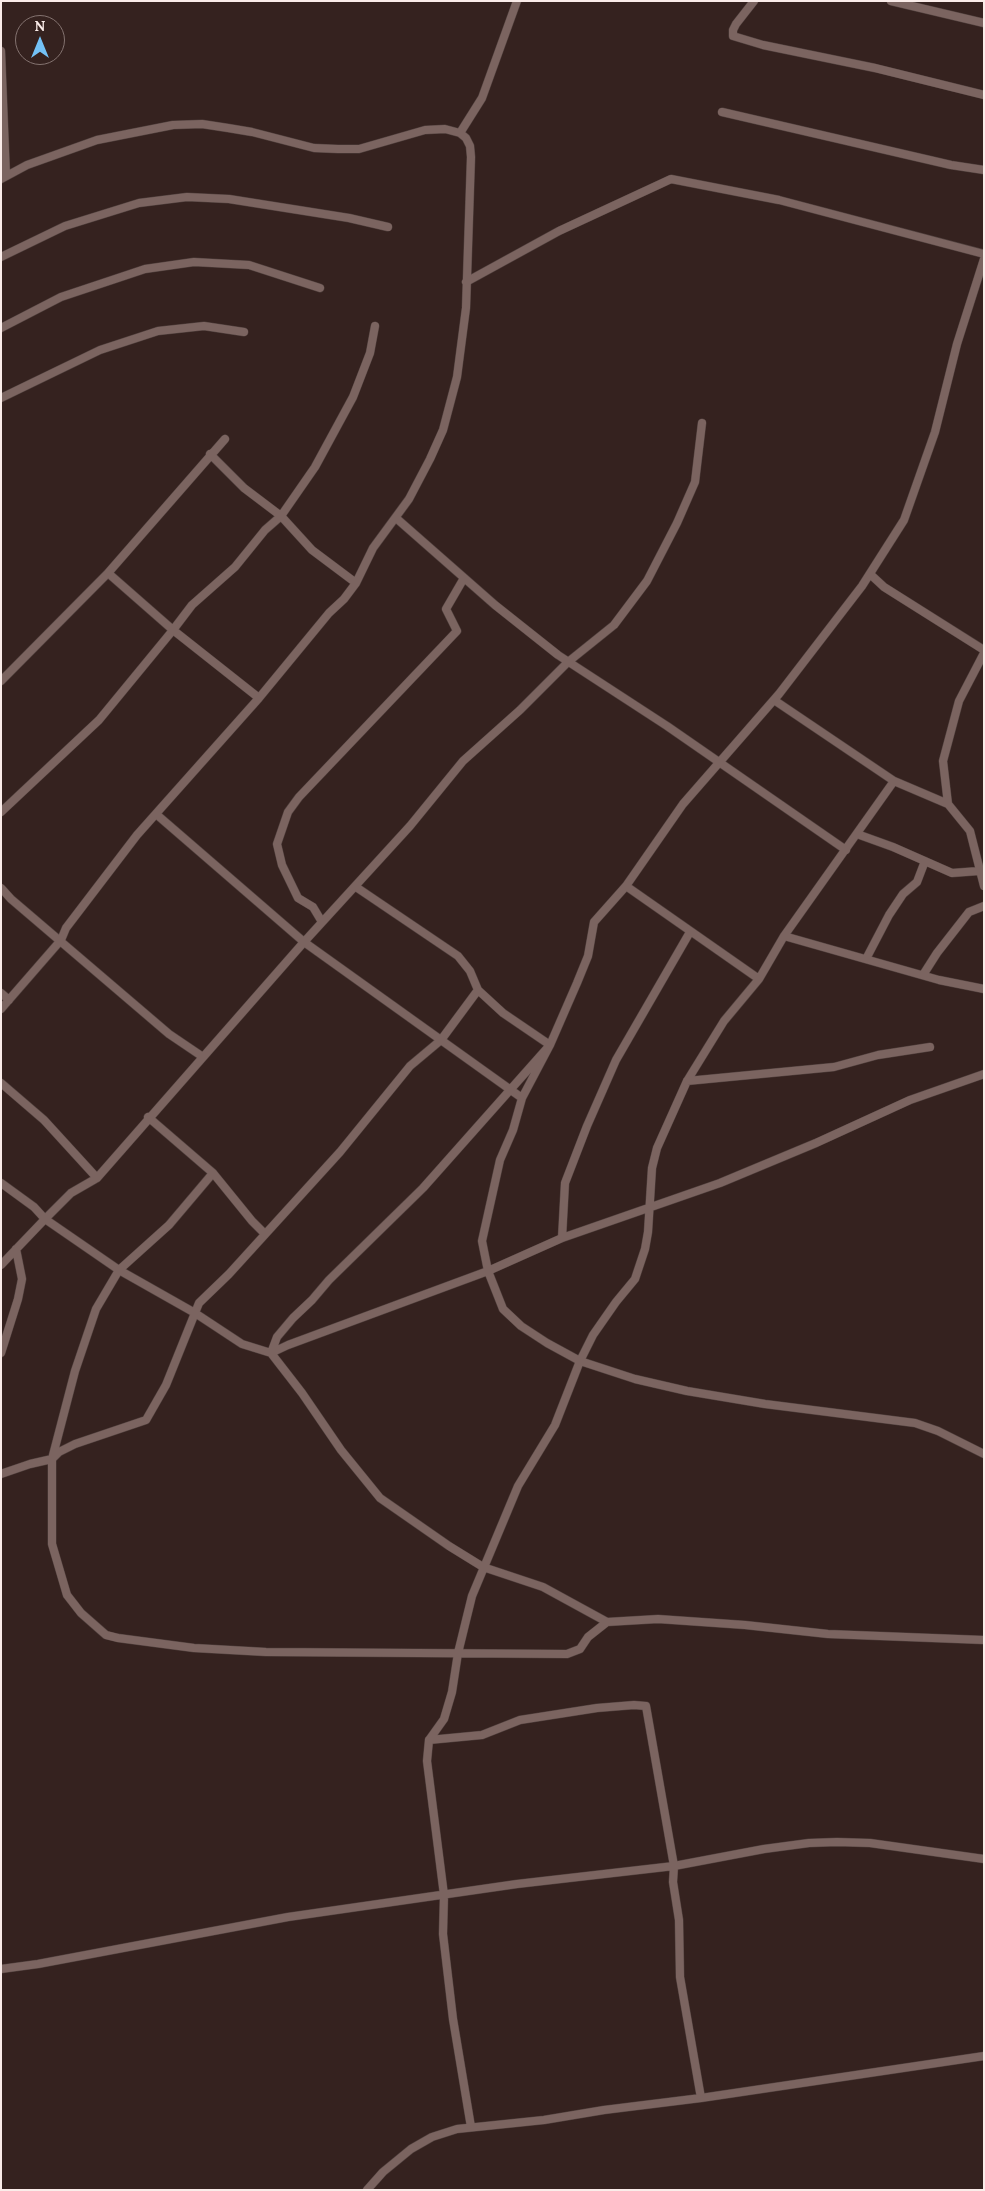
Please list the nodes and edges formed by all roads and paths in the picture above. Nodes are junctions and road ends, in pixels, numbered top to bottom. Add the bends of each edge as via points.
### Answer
1 (517, 1) edge
2 (754, 1) edge
3 (891, 1) edge
4 (984, 23) edge
5 (1, 51) edge
6 (984, 95) edge
7 (2, 112) edge
8 (722, 112) dead end
9 (460, 132) junction
10 (984, 170) edge
11 (4, 177) edge
12 (388, 227) dead end
13 (984, 254) edge
14 (1, 257) edge
15 (984, 259) edge
16 (466, 282) junction
17 (320, 288) dead end
18 (375, 326) dead end
19 (1, 328) edge
20 (244, 332) dead end
21 (1, 398) edge
22 (702, 423) dead end
23 (225, 438) dead end
24 (210, 454) junction
25 (281, 516) junction
26 (396, 518) junction
27 (108, 573) junction
28 (870, 574) junction
29 (464, 578) junction
30 (356, 583) junction
31 (174, 630) junction
32 (984, 652) edge
33 (568, 662) junction
34 (1, 681) edge
35 (259, 698) junction
36 (774, 700) junction
37 (718, 762) junction
38 (894, 781) junction
39 (948, 804) junction
40 (1, 812) edge
41 (156, 814) junction
42 (857, 834) junction
43 (846, 850) junction
44 (924, 861) junction
45 (979, 871) junction
46 (356, 886) junction
47 (626, 886) junction
48 (984, 886) edge
49 (1, 888) edge
50 (984, 906) edge
51 (322, 922) junction
52 (690, 932) junction
53 (784, 936) junction
54 (61, 940) junction
55 (304, 942) junction
56 (866, 959) junction
57 (923, 976) junction
58 (759, 980) junction
59 (984, 989) edge
60 (478, 990) junction
61 (1, 993) edge
62 (9, 1000) junction
63 (1, 1010) edge
64 (441, 1040) junction
65 (550, 1045) junction
66 (930, 1047) dead end
67 (203, 1057) junction
68 (984, 1074) edge
69 (687, 1081) junction
70 (1, 1082) edge
71 (510, 1090) junction
72 (522, 1098) junction
73 (148, 1117) junction
74 (213, 1173) junction
75 (96, 1178) junction
76 (1, 1183) edge
77 (650, 1208) junction
78 (45, 1219) junction
79 (265, 1234) junction
80 (562, 1238) junction
81 (16, 1249) junction
82 (1, 1265) edge
83 (119, 1270) junction
84 (488, 1270) junction
85 (195, 1313) junction
86 (1, 1352) edge
87 (270, 1353) junction
88 (580, 1361) junction
89 (984, 1454) edge
90 (52, 1459) junction
91 (1, 1474) edge
92 (484, 1567) junction
93 (607, 1622) junction
94 (984, 1640) edge
95 (458, 1653) junction
96 (429, 1740) junction
97 (984, 1859) edge
98 (674, 1866) junction
99 (444, 1895) junction
100 (1, 1969) edge
101 (984, 2056) edge
102 (701, 2098) junction
103 (471, 2127) junction
104 (367, 2190) edge

1 - 9 street via 482,98
2 - 6 street via 736,24 733,36
3 - 4 street
5 - 7 street
7 - 11 street
8 - 10 street
9 - 11 street via 436,128 365,148 338,149 314,148 211,125 173,125 97,140 27,165
9 - 16 street via 470,146 471,156
12 - 14 street via 229,199 187,197 139,203 65,226
13 - 16 street via 778,200 671,179 559,231
15 - 28 street via 957,344 935,432 912,498 904,520
16 - 26 street via 461,356 454,396 430,459
17 - 19 street via 249,266 194,262 145,269 61,297
18 - 25 street via 370,353 353,397 315,467
20 - 21 street via 204,326 158,331 100,350
22 - 33 street via 695,482 647,581 614,625
23 - 24 street
24 - 25 street via 244,488
24 - 27 street
25 - 30 street via 312,550
25 - 31 street via 265,530 235,567 192,605
26 - 29 street
26 - 30 street via 374,548
27 - 31 street
27 - 34 street
28 - 32 street via 884,587
28 - 36 street
29 - 33 street
29 - 51 street via 446,609 457,632 288,812 276,844 282,865 298,898 313,907
30 - 35 street
31 - 35 street
31 - 40 street via 99,720
32 - 39 street via 959,701 942,761
33 - 37 street
33 - 46 street via 462,761
35 - 41 street
36 - 37 street
36 - 38 street
37 - 43 street
37 - 47 street via 683,804
38 - 39 street
38 - 42 street
39 - 45 street via 970,832
41 - 54 street via 66,928
41 - 55 street
42 - 43 street
42 - 44 street
43 - 53 street
44 - 45 street via 952,873
44 - 56 street via 917,882 903,894 889,915
45 - 48 street
46 - 51 street
46 - 60 street via 458,956 470,971
47 - 52 street
47 - 65 street via 594,922 588,956
49 - 54 street
50 - 57 street via 969,912
51 - 55 street
52 - 58 street
52 - 80 street via 616,1060 587,1126 565,1183
53 - 56 street
53 - 58 street
54 - 62 street
54 - 67 street via 169,1034
55 - 64 street
55 - 67 street
56 - 57 street
57 - 59 street
58 - 69 street via 724,1021
60 - 64 street
60 - 65 street via 503,1013
61 - 62 street
62 - 63 street
64 - 71 street
64 - 79 street via 410,1066 340,1152
65 - 71 street
65 - 72 street
66 - 69 street via 834,1066
67 - 73 street
68 - 77 street via 910,1100 720,1183
69 - 77 street via 657,1148 652,1168
70 - 75 street via 44,1120
71 - 72 street
71 - 87 street via 423,1188 293,1318 277,1337
72 - 84 street via 500,1160 482,1241
73 - 74 street
73 - 75 street
74 - 79 street
74 - 83 street via 169,1225
75 - 78 street via 71,1193
76 - 78 street
77 - 80 street
77 - 88 street via 645,1249 634,1279 593,1335
78 - 81 street
78 - 83 street
79 - 85 street via 200,1303
80 - 84 street
81 - 82 street
81 - 86 street via 22,1279
83 - 85 street
83 - 90 street via 96,1309 75,1371
84 - 87 street
84 - 88 street via 503,1309 521,1326
85 - 87 street via 242,1344
85 - 90 street via 166,1385 146,1420 75,1444
87 - 92 street via 380,1498
88 - 89 street via 687,1391 915,1424 938,1431
88 - 92 street via 555,1425 518,1486
90 - 91 street
90 - 95 street via 52,1544 67,1595 81,1614 106,1635 194,1648 257,1652
92 - 93 street via 544,1587
92 - 95 street via 472,1596
93 - 94 street via 658,1619 745,1624 828,1634
93 - 95 street via 588,1637 580,1650 567,1654
95 - 96 street via 444,1719
96 - 98 street via 482,1735 520,1720 597,1708 646,1706
96 - 99 street via 427,1761
97 - 98 street via 915,1848 837,1842 764,1849
98 - 99 street
98 - 102 street via 680,1977
99 - 100 street via 288,1918
99 - 103 street via 443,1934
101 - 102 street
102 - 103 street
103 - 104 street via 432,2137 417,2145 383,2172

